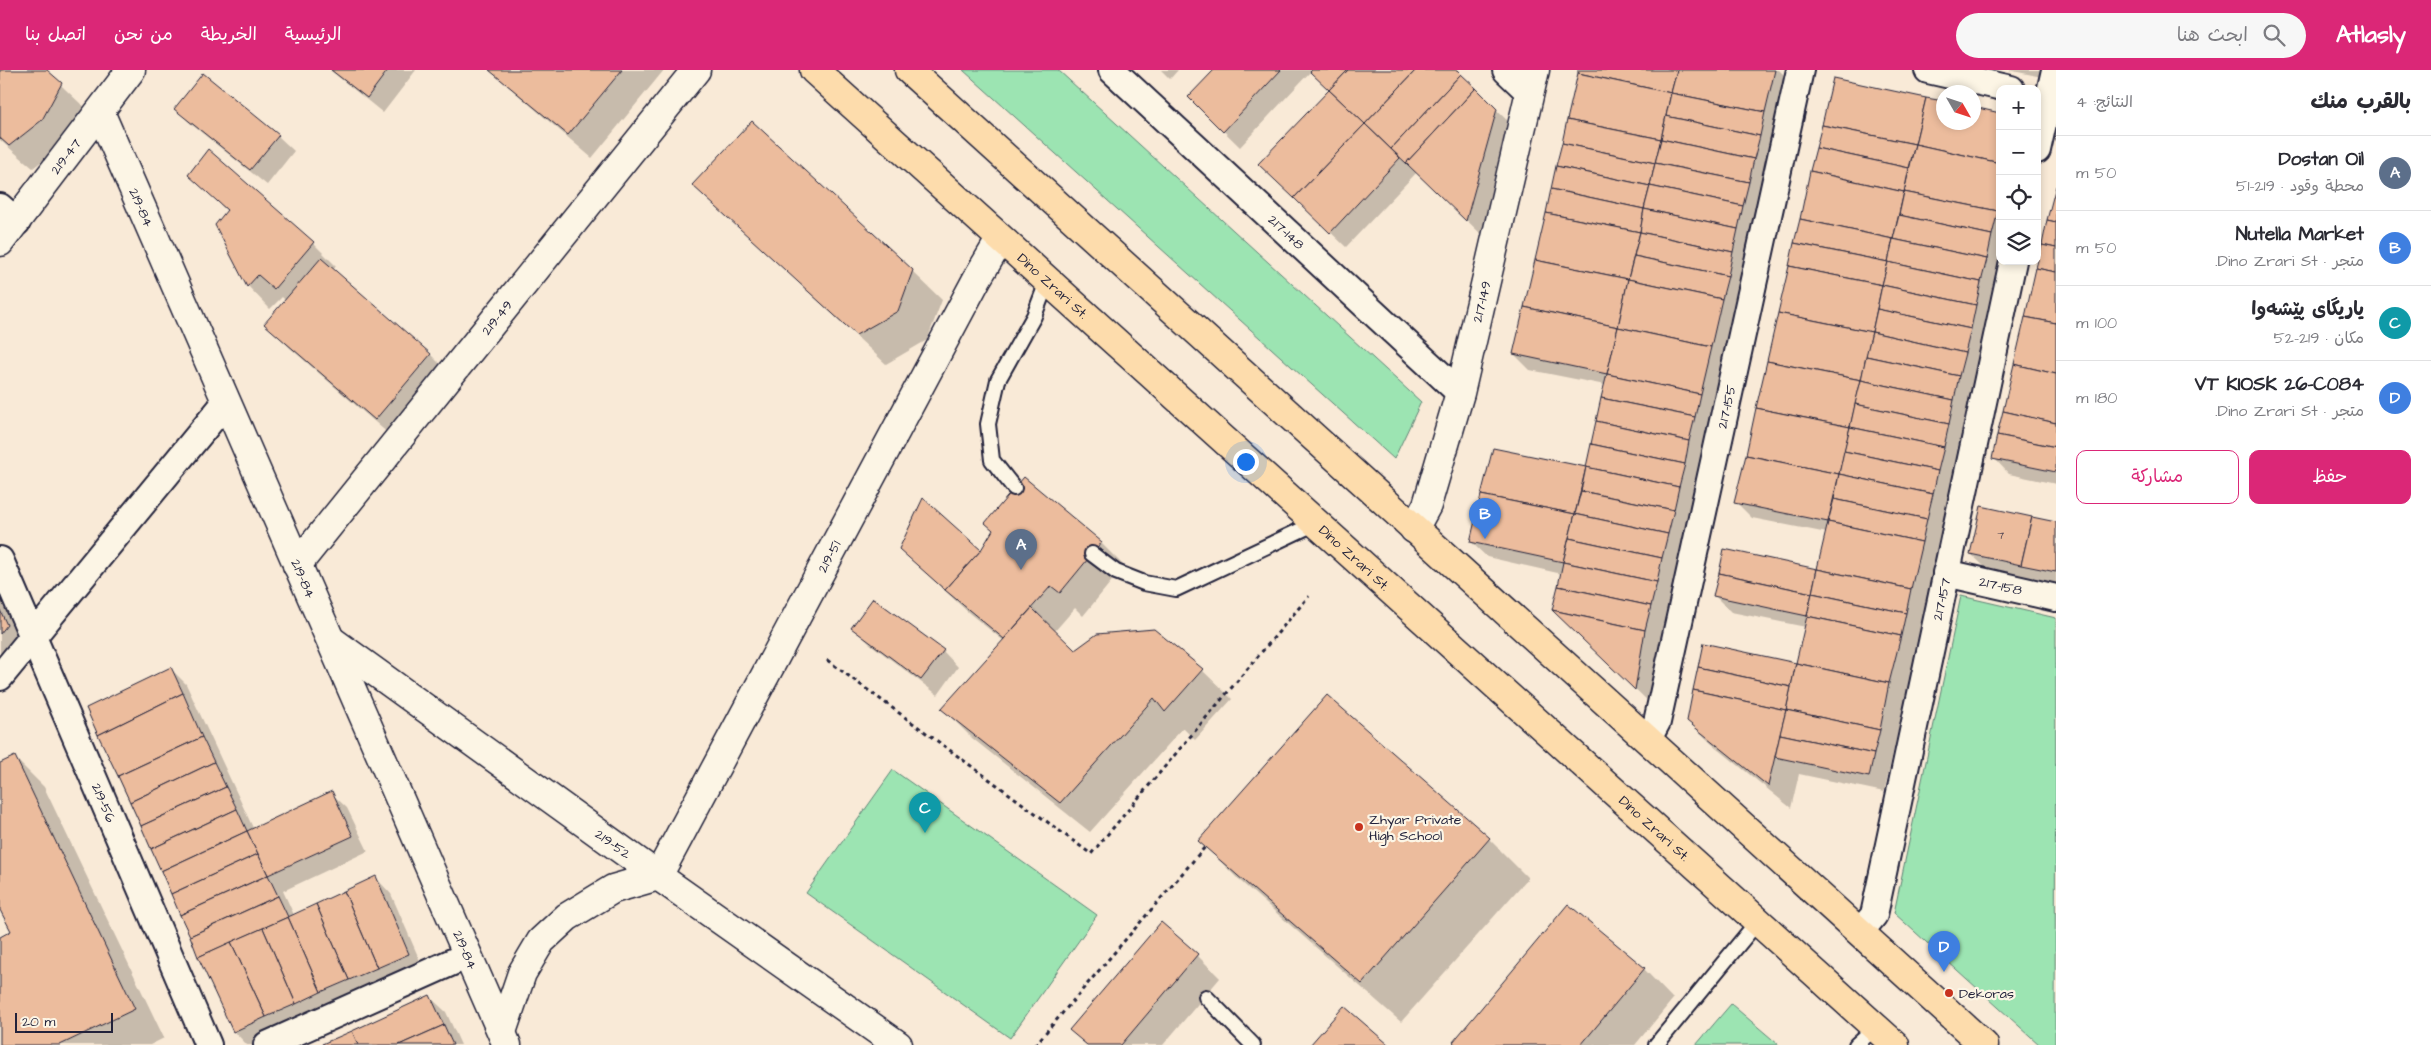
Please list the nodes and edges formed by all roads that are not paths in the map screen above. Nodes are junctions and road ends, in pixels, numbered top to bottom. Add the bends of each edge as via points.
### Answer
1 (131, 70) edge
2 (696, 70) edge
3 (814, 70) edge
4 (908, 70) edge
5 (1112, 70) edge
6 (1506, 70) edge
7 (1800, 70) edge
8 (1928, 70) edge
9 (2055, 70) edge
10 (1532, 81) edge
11 (1996, 86) edge
12 (2043, 96) edge
13 (100, 112) junction
14 (2039, 130) edge
15 (8, 214) edge
16 (1000, 240) junction
17 (0, 242) edge
18 (2012, 265) edge
19 (1047, 282) junction
20 (1460, 392) junction
21 (226, 402) junction
22 (1014, 488) dead end
23 (1316, 523) junction
24 (1414, 529) junction
25 (1092, 554) dead end
26 (0, 560) edge
27 (297, 565) junction
28 (1946, 573) junction
29 (2056, 598) edge
30 (33, 638) junction
31 (330, 639) junction
32 (0, 677) edge
33 (1648, 739) junction
34 (658, 876) junction
35 (1758, 921) junction
36 (1860, 932) junction
37 (468, 955) junction
38 (1206, 996) dead end
39 (1866, 1036) edge
40 (504, 1038) edge
41 (208, 1045) edge
42 (267, 1045) edge
43 (898, 1045) edge
44 (1252, 1045) edge
45 (1656, 1045) edge
46 (1895, 1045) edge
47 (1984, 1045) edge

1 - 13 street, 219-47
2 - 27 street, 219-49
3 - 16 main road, Dino Zrari St.
4 - 24 main road
5 - 20 street, 217-148
6 - 10 street
7 - 33 street, 217-155 via 1657,722
8 - 11 street
9 - 12 street
10 - 20 street, 217-149
12 - 14 street
13 - 15 street, 219-47
13 - 21 street, 219-84
15 - 17 street, 219-47
16 - 19 main road, Dino Zrari St.
16 - 34 street, 219-51
18 - 28 street, 217-157
19 - 22 lane via 1034,316 998,380 988,424 992,460
19 - 23 main road, Dino Zrari St.
20 - 24 street, 217-149 via 1427,505
21 - 27 street, 219-84
21 - 30 street
23 - 25 lane via 1176,589 1144,583 1116,572
23 - 35 main road, Dino Zrari St.
24 - 33 main road
26 - 30 street, 219-56
27 - 31 street, 219-84
28 - 29 street, 217-158
28 - 36 street, 217-157 via 1874,916
30 - 32 street
30 - 41 street, 219-56
31 - 34 street, 219-52
31 - 37 street, 219-84
33 - 36 main road
34 - 40 street via 613,889 567,917 541,941 522,973
34 - 43 street, 219-52
35 - 39 main road, Dino Zrari St. via 1850,1006
35 - 45 lane
36 - 47 main road
37 - 40 street, 219-84
37 - 42 street
38 - 44 lane
39 - 46 main road, Dino Zrari St.

